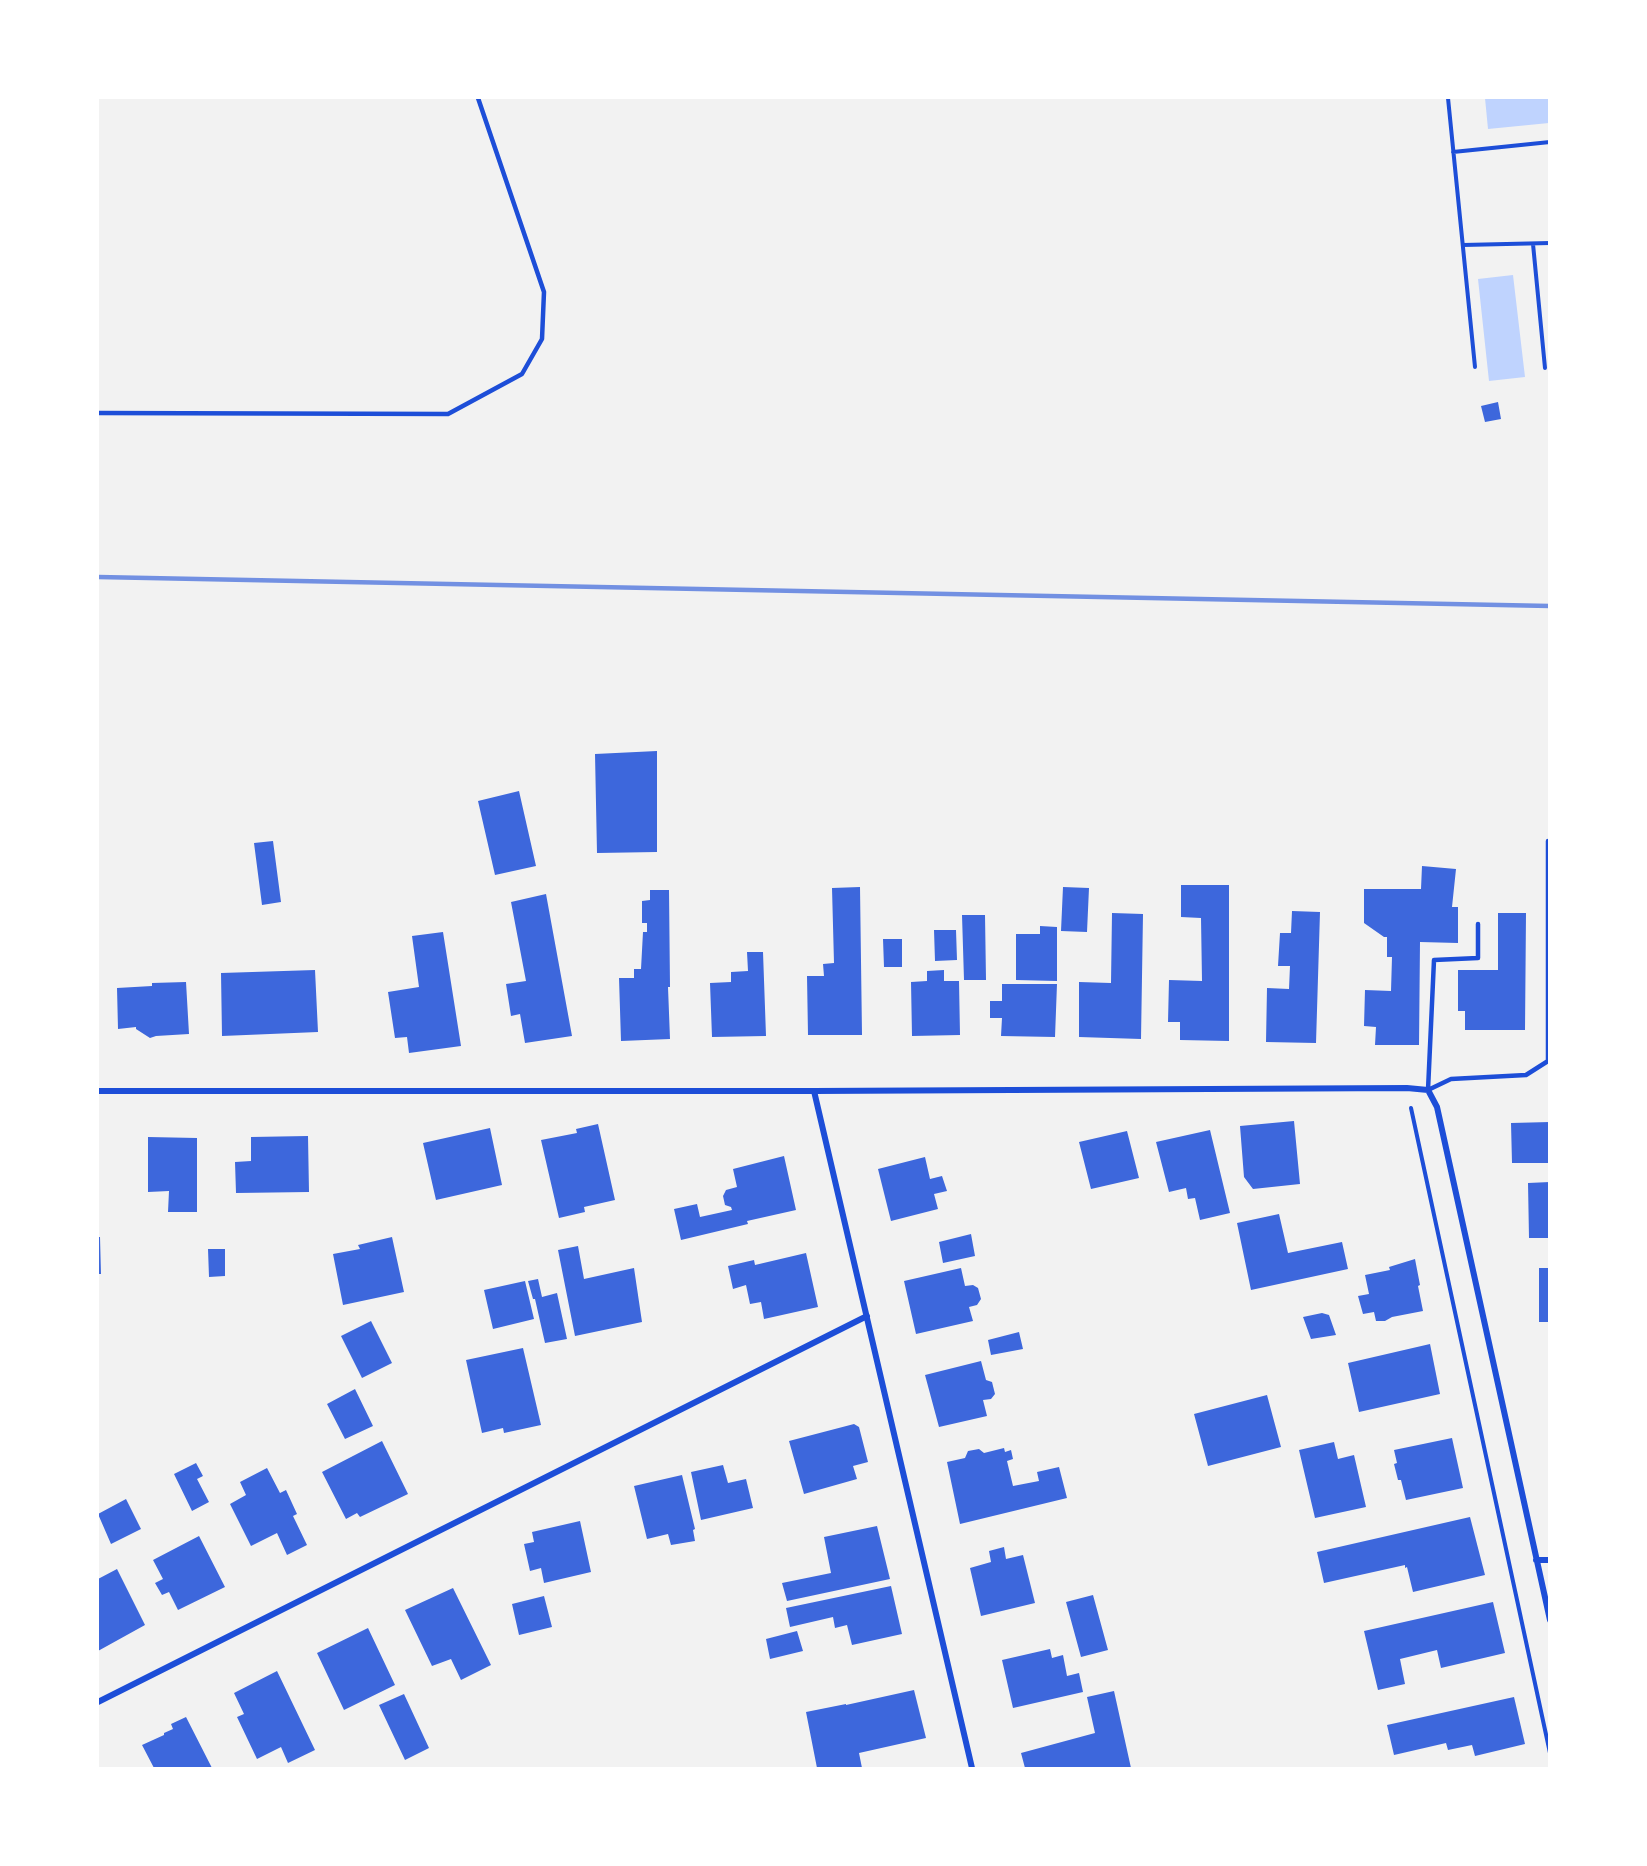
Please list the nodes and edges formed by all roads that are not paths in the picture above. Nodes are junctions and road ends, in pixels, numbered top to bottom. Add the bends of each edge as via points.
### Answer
1 (478, 98) edge
2 (98, 413) edge
3 (1548, 841) edge
4 (1478, 924) dead end
5 (1428, 1090) junction
6 (98, 1091) edge
7 (814, 1091) junction
8 (867, 1316) junction
9 (1536, 1560) junction
10 (1550, 1560) edge
11 (1550, 1620) edge
12 (98, 1702) edge
13 (972, 1768) edge

1 - 2 lane via 544,292 542,339 522,374 448,414
3 - 5 lane via 1548,1061 1526,1076 1451,1079
4 - 5 lane via 1478,958 1434,960
5 - 7 street
5 - 9 street via 1437,1107
6 - 7 street
7 - 8 street
8 - 12 street
8 - 13 street
9 - 10 street
9 - 11 street

